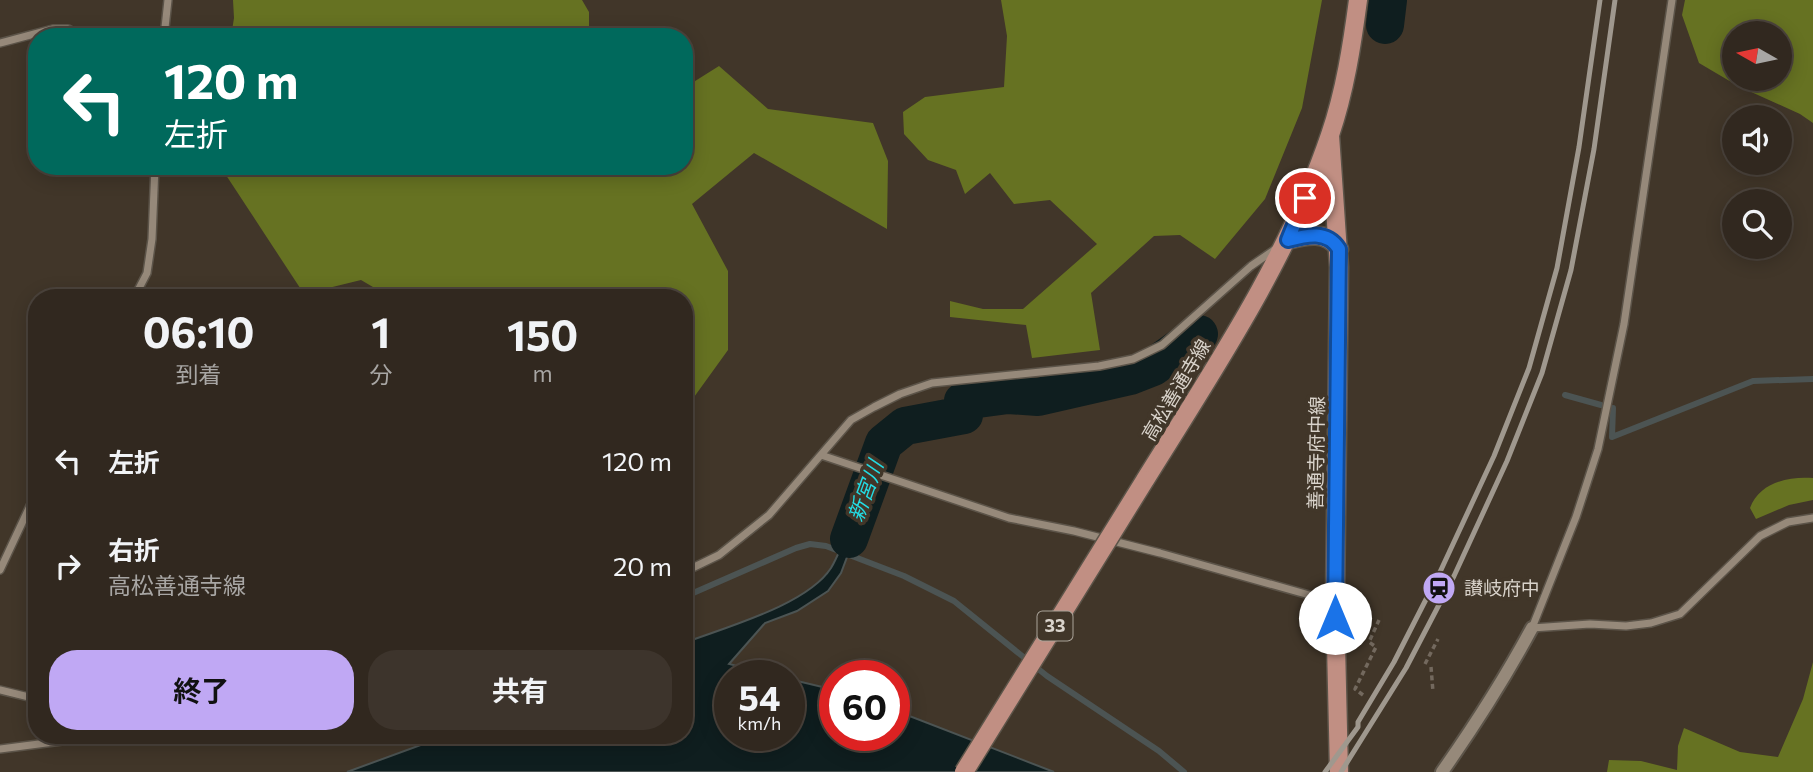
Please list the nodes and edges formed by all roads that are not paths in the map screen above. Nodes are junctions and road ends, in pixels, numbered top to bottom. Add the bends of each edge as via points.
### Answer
1 (168, 0) edge
2 (1358, 0) edge
3 (1672, 0) edge
4 (165, 28) edge
5 (28, 36) edge
6 (0, 43) edge
7 (1330, 135) junction
8 (155, 175) edge
9 (1288, 240) junction
10 (1339, 249) junction
11 (139, 289) edge
12 (821, 455) junction
13 (28, 510) edge
14 (1813, 518) edge
15 (693, 568) edge
16 (0, 570) edge
17 (1335, 602) junction
18 (1532, 628) junction
19 (0, 690) edge
20 (28, 697) edge
21 (39, 744) edge
22 (0, 749) edge
23 (964, 772) edge
24 (1339, 772) edge
25 (1442, 772) edge

1 - 4 street
2 - 7 main road, 高松善通寺線 / 33 via 1352,49
3 - 18 street via 1626,311 1598,449
5 - 6 street
7 - 9 main road, 高松善通寺線 / 33
7 - 10 main road, 善通寺府中線
8 - 11 street via 152,239 147,273
9 - 10 main road via 1324,236
9 - 12 street via 1251,266 1162,345 1133,359 932,383 851,420
9 - 23 main road, 高松善通寺線 / 33, bridge via 1232,339
10 - 17 main road, 善通寺府中線
12 - 15 street via 769,515 719,555
12 - 17 street via 1009,517
13 - 16 street
14 - 18 street via 1788,522 1760,536 1680,614 1651,623
17 - 24 main road, 善通寺府中線
18 - 25 street
19 - 20 street
21 - 22 street

